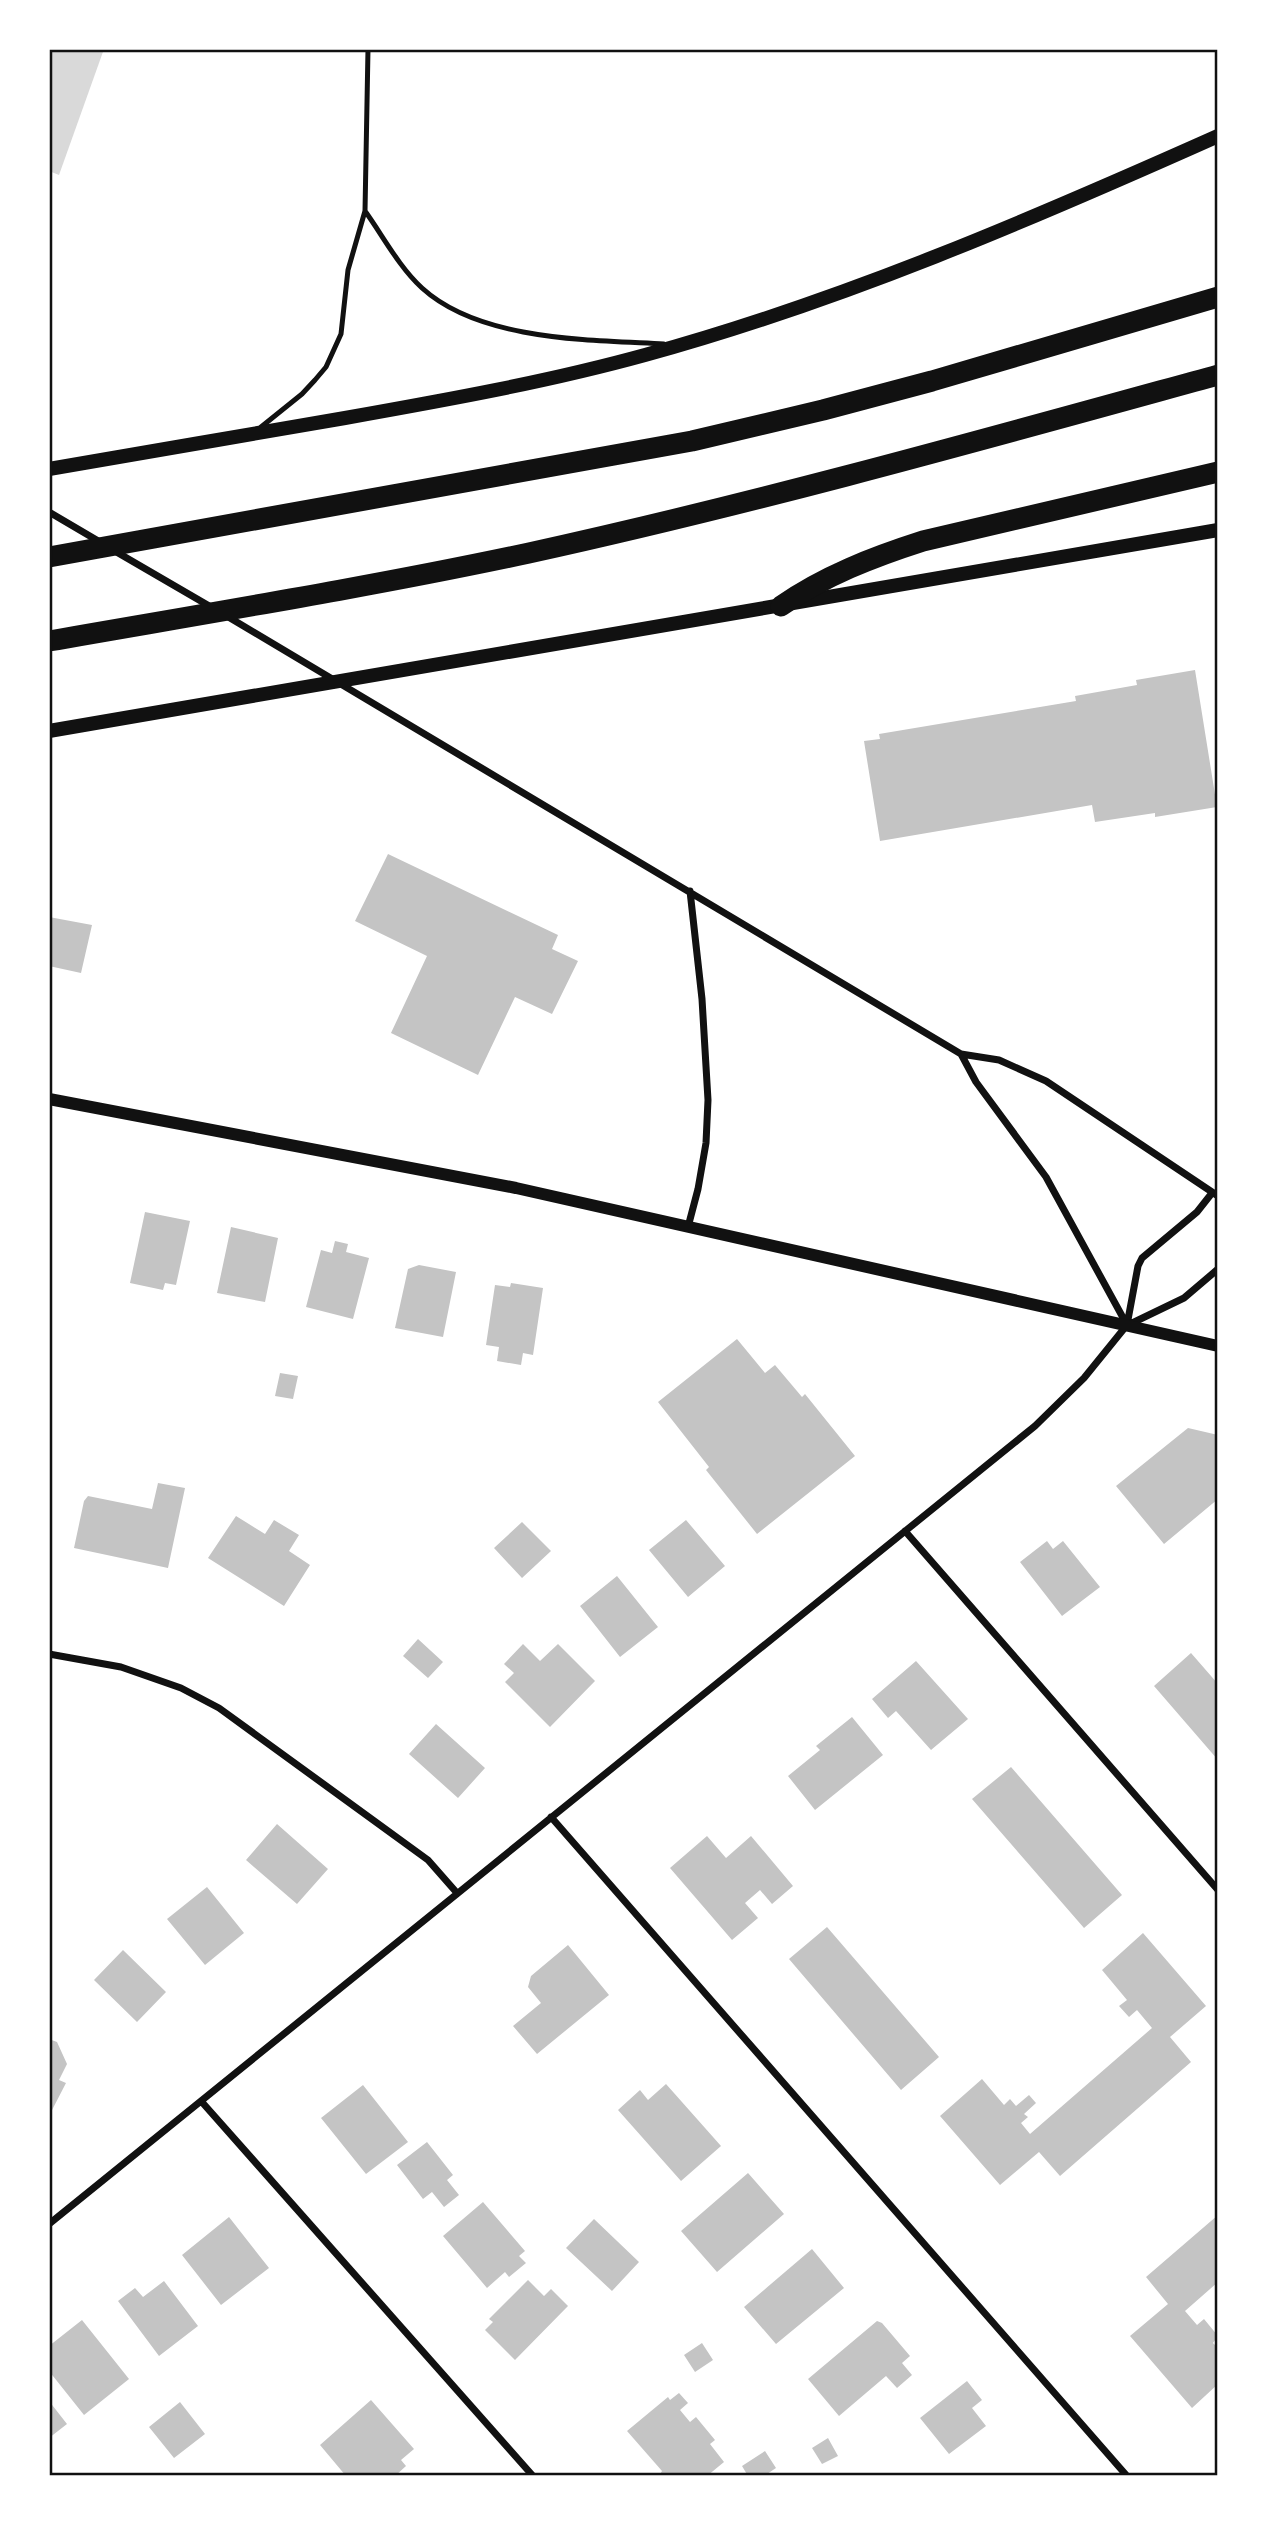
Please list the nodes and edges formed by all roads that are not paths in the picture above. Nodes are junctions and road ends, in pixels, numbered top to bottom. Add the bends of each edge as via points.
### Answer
1 (368, 49) edge
2 (1218, 136) edge
3 (365, 211) junction
4 (1218, 297) edge
5 (681, 345) junction
6 (1218, 375) edge
7 (251, 434) junction
8 (49, 469) edge
9 (1218, 472) edge
10 (49, 512) edge
11 (1218, 530) edge
12 (49, 557) edge
13 (781, 606) junction
14 (49, 641) edge
15 (49, 731) edge
16 (690, 891) junction
17 (961, 1054) junction
18 (49, 1099) edge
19 (1215, 1194) edge
20 (688, 1227) junction
21 (1218, 1269) edge
22 (1127, 1325) junction
23 (1218, 1346) edge
24 (905, 1531) junction
25 (49, 1654) edge
26 (551, 1817) junction
27 (1218, 1890) edge
28 (457, 1894) junction
29 (201, 2101) junction
30 (49, 2224) edge
31 (533, 2476) edge
32 (1127, 2476) edge

1 - 3 lane
2 - 5 main road via 941,253
3 - 5 lane via 418,285 461,313 536,334
3 - 7 lane via 348,270 344,319 335,351 302,394
4 - 12 highway via 920,384 692,442
5 - 7 main road via 494,391
6 - 14 highway via 668,522 423,575
7 - 8 main road
9 - 13 highway via 923,541 819,582
10 - 16 street
11 - 13 main road
13 - 15 main road
16 - 17 street
16 - 20 street via 708,1100 706,1143
17 - 19 street via 999,1059 1046,1082
17 - 22 street via 976,1082 1046,1177
18 - 20 street via 464,1178
19 - 22 street via 1142,1258
20 - 22 street
21 - 22 street via 1184,1298
22 - 23 street
22 - 24 street via 1093,1369 1043,1419
24 - 26 street
24 - 27 street
25 - 28 street via 121,1667 181,1688 219,1708 428,1860
26 - 28 street
26 - 32 street
28 - 29 street
29 - 30 street
29 - 31 street

